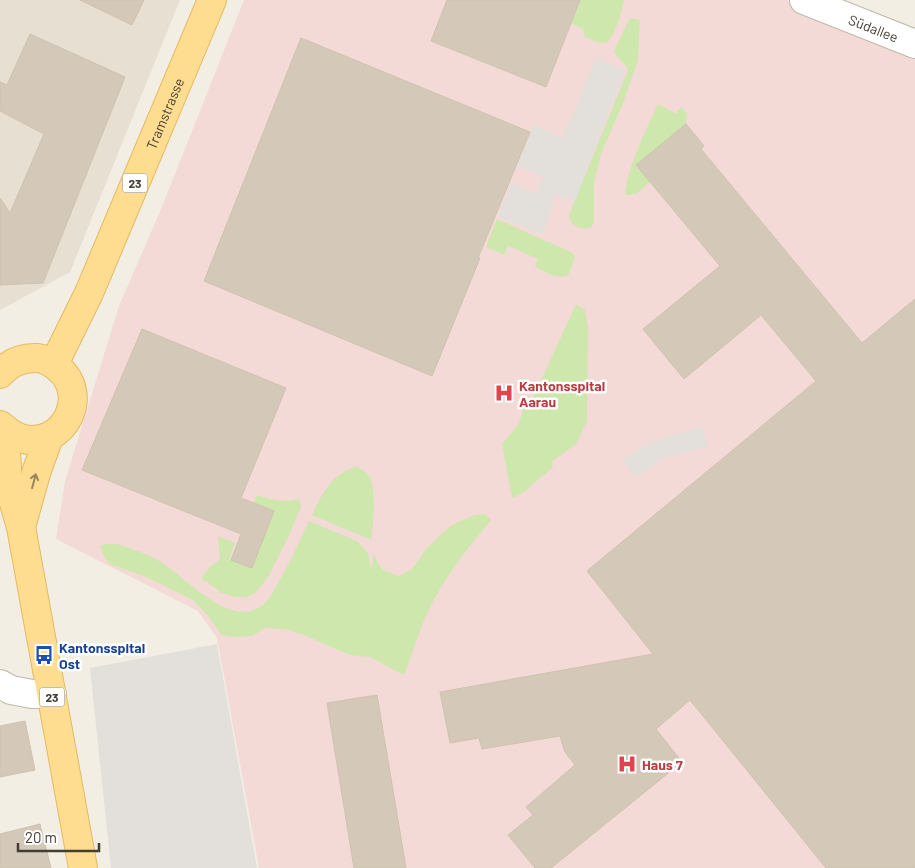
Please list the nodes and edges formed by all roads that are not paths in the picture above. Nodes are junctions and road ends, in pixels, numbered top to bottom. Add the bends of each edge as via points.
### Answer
1 (212, 0) edge
2 (804, 0) edge
3 (915, 44) edge
4 (54, 364) junction
5 (0, 374) edge
6 (0, 425) edge
7 (49, 437) junction
8 (21, 527) junction
9 (0, 684) edge
10 (52, 694) junction
11 (83, 868) edge

1 - 4 main road, Tramstrasse / 23 via 89,293
2 - 3 street, Südallee
4 - 5 main road via 42,359 17,360
4 - 7 main road, 23 via 69,380 73,402 65,423
6 - 7 main road, 23 via 22,439
6 - 8 main road, 23 via 8,483
8 -> 7 main road, 23
8 - 10 main road, 23
9 - 10 street via 16,691
10 - 11 main road, 23

